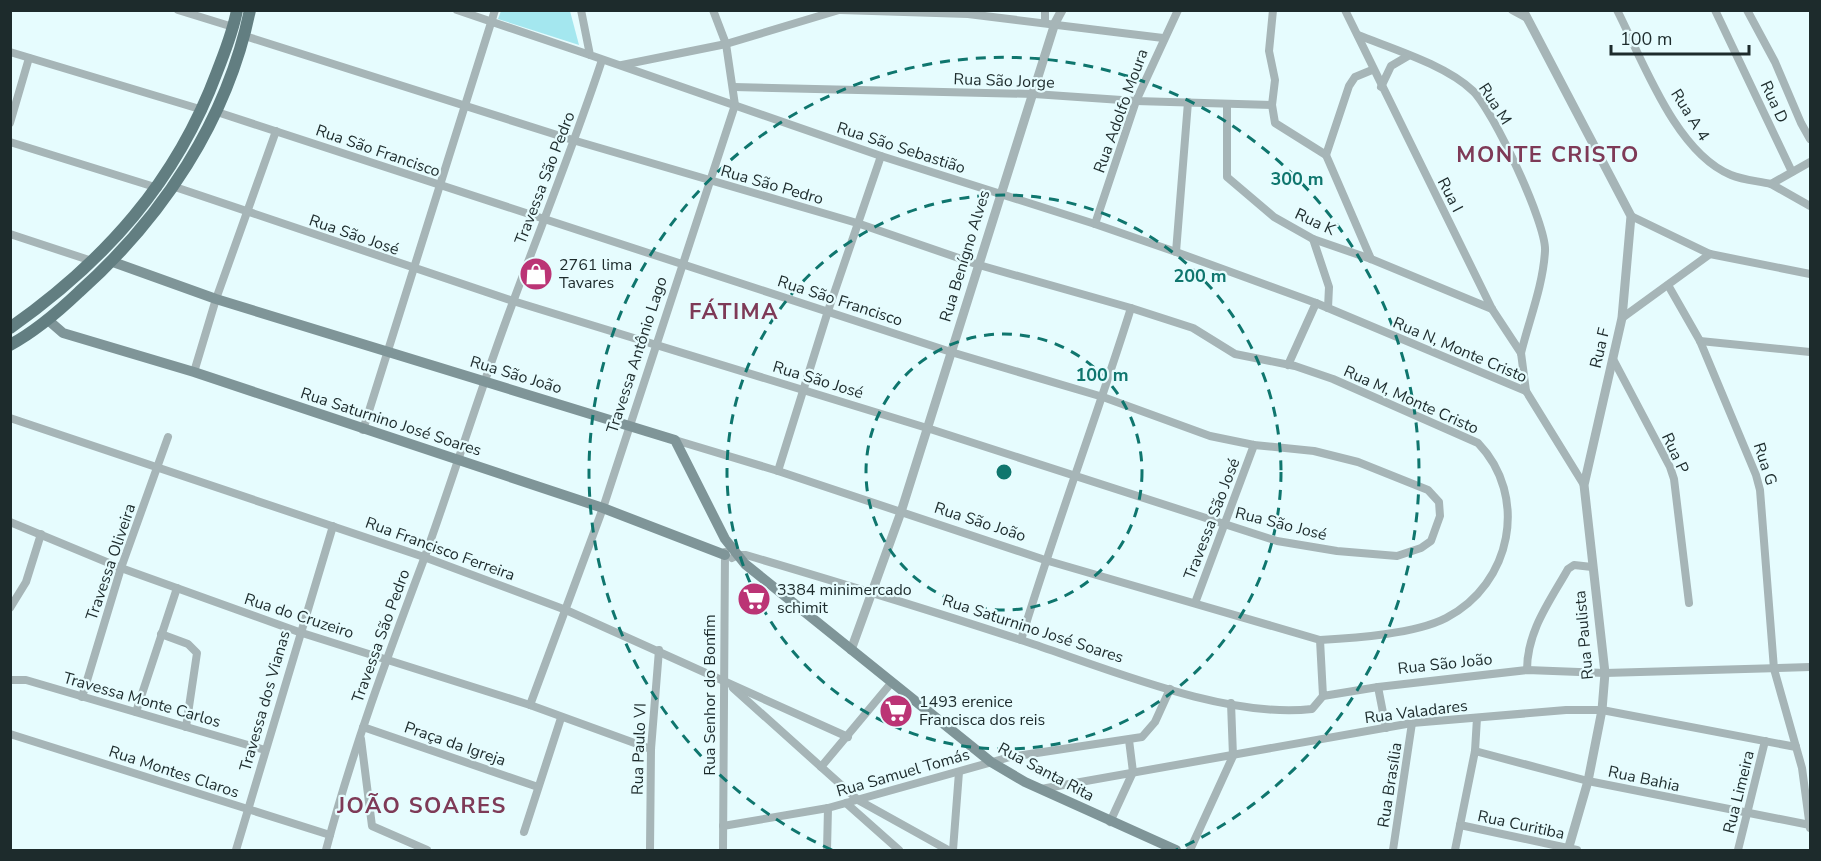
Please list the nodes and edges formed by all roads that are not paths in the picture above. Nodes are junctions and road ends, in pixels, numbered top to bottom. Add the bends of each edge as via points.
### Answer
1 (178, 10) edge
2 (237, 10) edge
3 (250, 10) edge
4 (457, 10) edge
5 (495, 10) edge
6 (581, 10) edge
7 (712, 10) edge
8 (839, 10) edge
9 (1045, 10) edge
10 (1062, 10) edge
11 (1178, 10) edge
12 (1273, 10) edge
13 (1345, 10) edge
14 (1512, 10) edge
15 (1617, 10) edge
16 (1715, 10) edge
17 (1747, 10) edge
18 (968, 12) edge
19 (1524, 14) edge
20 (491, 21) junction
21 (1045, 22) junction
22 (1055, 24) junction
23 (233, 27) junction
24 (1358, 35) junction
25 (245, 36) junction
26 (1163, 38) junction
27 (726, 44) junction
28 (10, 52) edge
29 (590, 55) junction
30 (1408, 56) junction
31 (29, 58) junction
32 (602, 60) junction
33 (621, 65) junction
34 (1372, 70) junction
35 (734, 87) junction
36 (1381, 87) junction
37 (1034, 94) junction
38 (1136, 101) junction
39 (1188, 102) junction
40 (465, 105) junction
41 (735, 105) junction
42 (1227, 105) junction
43 (1272, 105) junction
44 (203, 110) junction
45 (217, 112) junction
46 (10, 123) edge
47 (276, 131) junction
48 (1810, 139) edge
49 (576, 141) junction
50 (10, 142) edge
51 (1326, 155) junction
52 (882, 156) junction
53 (1810, 162) edge
54 (1792, 172) junction
55 (711, 181) junction
56 (1771, 184) junction
57 (175, 186) junction
58 (440, 187) junction
59 (158, 188) junction
60 (1000, 194) junction
61 (1810, 206) edge
62 (246, 212) junction
63 (1631, 216) junction
64 (544, 219) junction
65 (857, 224) junction
66 (1095, 224) junction
67 (10, 234) edge
68 (1312, 238) junction
69 (1176, 252) junction
70 (1710, 254) junction
71 (1371, 259) junction
72 (92, 261) junction
73 (113, 262) junction
74 (681, 263) junction
75 (979, 265) junction
76 (415, 269) junction
77 (1810, 274) edge
78 (1668, 285) junction
79 (216, 299) junction
80 (513, 301) junction
81 (1316, 303) junction
82 (46, 304) junction
83 (1131, 308) junction
84 (1328, 308) junction
85 (1492, 309) junction
86 (828, 311) junction
87 (1622, 318) junction
88 (48, 320) junction
89 (12, 325) edge
90 (1700, 341) junction
91 (12, 344) edge
92 (655, 345) junction
93 (1809, 351) edge
94 (387, 352) junction
95 (951, 352) junction
96 (1521, 353) junction
97 (1613, 358) junction
98 (1810, 362) edge
99 (1288, 364) junction
100 (194, 372) junction
101 (484, 381) junction
102 (804, 389) junction
103 (1526, 391) junction
104 (1102, 398) junction
105 (10, 418) edge
106 (629, 425) junction
107 (927, 428) junction
108 (363, 430) junction
109 (168, 437) dead end
110 (675, 440) junction
111 (1254, 445) junction
112 (456, 459) junction
113 (158, 467) junction
114 (778, 471) junction
115 (1073, 474) junction
116 (1584, 485) junction
117 (603, 508) junction
118 (901, 512) junction
119 (1440, 516) joint
120 (10, 522) edge
121 (1224, 525) junction
122 (333, 526) junction
123 (41, 534) junction
124 (732, 556) junction
125 (424, 557) junction
126 (1045, 560) junction
127 (1592, 567) junction
128 (121, 568) junction
129 (177, 588) junction
130 (873, 592) junction
131 (1195, 603) junction
132 (1689, 603) dead end
133 (10, 608) edge
134 (566, 610) junction
135 (299, 632) junction
136 (161, 634) junction
137 (1021, 640) junction
138 (1320, 640) junction
139 (659, 650) junction
140 (851, 650) junction
141 (386, 658) junction
142 (1810, 667) edge
143 (1774, 669) junction
144 (1527, 670) junction
145 (1605, 673) junction
146 (10, 680) edge
147 (725, 682) junction
148 (892, 682) junction
149 (1378, 687) junction
150 (1170, 689) junction
151 (1323, 696) junction
152 (82, 697) junction
153 (1231, 703) junction
154 (530, 705) junction
155 (1602, 710) junction
156 (136, 711) junction
157 (561, 717) junction
158 (1477, 718) junction
159 (1412, 723) junction
160 (186, 727) junction
161 (1386, 728) junction
162 (361, 730) junction
163 (10, 734) edge
164 (848, 737) junction
165 (1130, 740) junction
166 (1765, 741) junction
167 (1796, 747) junction
168 (651, 749) junction
169 (265, 750) junction
170 (1474, 751) junction
171 (1233, 756) junction
172 (991, 762) junction
173 (821, 767) junction
174 (959, 771) junction
175 (1133, 772) junction
176 (1588, 781) junction
177 (538, 787) junction
178 (1041, 789) junction
179 (858, 800) junction
180 (846, 803) junction
181 (828, 808) junction
182 (248, 810) junction
183 (1748, 814) junction
184 (1110, 822) junction
185 (1460, 825) junction
186 (723, 826) junction
187 (1810, 826) edge
188 (524, 832) dead end
189 (330, 835) junction
190 (236, 850) edge
191 (326, 850) edge
192 (427, 850) edge
193 (650, 850) edge
194 (723, 850) edge
195 (827, 850) edge
196 (899, 850) edge
197 (948, 850) edge
198 (952, 850) edge
199 (1176, 850) edge
200 (1190, 850) edge
201 (1393, 850) edge
202 (1455, 850) edge
203 (1571, 850) edge
204 (1738, 850) edge

1 - 23 street
2 - 23 main road
3 - 25 main road
4 - 20 street
5 - 20 street
6 - 29 street
7 - 27 street, Travessa Antônio Lago
8 - 18 street
8 - 27 street
9 - 21 street
10 - 22 street, Rua Benígno Alves
11 - 26 street, Rua Adolfo Moura
12 - 43 street via 1269,39 1275,87
13 - 24 street, Rua I
14 - 19 street
15 - 56 street, Rua A 4 via 1690,146 1729,174
16 - 54 street, Rua D
17 - 48 street
18 - 21 street
19 - 63 street
20 - 29 street, Rua São Sebastião
20 - 40 street
21 - 22 street
22 - 26 street
22 - 37 street, Rua Benígno Alves
23 - 44 main road
24 - 30 street, Rua M
24 - 34 street, Rua I
25 - 40 street, Rua São Pedro
25 - 45 main road
26 - 38 street, Rua Adolfo Moura
27 - 33 street
27 - 35 street, Travessa Antônio Lago
28 - 31 street
29 - 32 street, Rua São Sebastião
30 - 36 street via 1391,66
30 - 96 street, Rua M via 1451,76 1474,92 1531,199 1546,250
31 - 44 street
31 - 46 street
32 - 33 street, Rua São Sebastião
32 - 49 street, Travessa São Pedro
33 - 41 street, Rua São Sebastião
34 - 36 street, Rua I
34 - 51 street via 1355,77 1349,86
35 - 37 street, Rua São Jorge
35 - 41 street, Travessa Antônio Lago
36 - 85 street, Rua I
37 - 38 street, Rua São Jorge
37 - 60 street, Rua Benígno Alves
38 - 39 street, Rua São Jorge
38 - 66 street, Rua Adolfo Moura
39 - 42 street, Rua São Jorge
39 - 69 street
40 - 49 street, Rua São Pedro
40 - 58 street
41 - 52 street, Rua São Sebastião
41 - 55 street, Travessa Antônio Lago
42 - 43 street, Rua São Jorge
42 - 68 street, Rua K via 1229,181 1274,217
43 - 51 street via 1275,123 1280,128
44 - 59 main road
45 - 47 street, Rua São Francisco
45 - 57 main road
47 - 58 street, Rua São Francisco
47 - 62 street
49 - 55 street, Rua São Pedro
49 - 64 street, Travessa São Pedro
50 - 59 street
51 - 71 street, Rua K
52 - 60 street, Rua São Sebastião
52 - 65 street
53 - 54 street
54 - 56 street
55 - 65 street, Rua São Pedro
55 - 74 street, Travessa Antônio Lago
56 - 61 street, Rua A 4
57 - 62 street, Rua São José
57 - 73 main road
58 - 64 street, Rua São Francisco
58 - 76 street
59 - 72 main road
60 - 66 street, Rua São Sebastião
60 - 75 street, Rua Benígno Alves
62 - 76 street, Rua São José
62 - 79 street
63 - 70 street
63 - 87 street, Rua F
64 - 74 street, Rua São Francisco
64 - 80 street, Travessa São Pedro
65 - 75 street, Rua São Pedro
65 - 86 street
66 - 69 street, Rua São Sebastião
67 - 72 street
68 - 71 street, Rua K
68 - 84 street via 1329,287
69 - 81 street, Rua São Sebastião
70 - 77 street
70 - 78 street
71 - 85 street, Rua K
72 - 82 main road
73 - 79 main road, Rua São João
73 - 88 main road
74 - 86 street, Rua São Francisco
74 - 92 street, Travessa Antônio Lago
75 - 83 street, Rua São Pedro
75 - 95 street, Rua Benígno Alves
76 - 80 street, Rua São José
76 - 94 street
78 - 87 street
78 - 90 street, Rua G
79 - 94 main road, Rua São João
79 - 100 street
80 - 92 street, Rua São José
80 - 101 street, Travessa São Pedro
81 - 84 street, Rua N, Monte Cristo
81 - 99 street
82 - 88 street
82 - 89 main road
83 - 99 street, Rua São Pedro via 1193,328 1235,354
83 - 104 street
84 - 103 street, Rua N, Monte Cristo
85 - 96 street, Rua I
86 - 95 street, Rua São Francisco
86 - 102 street
87 - 97 street, Rua F
88 - 91 main road
88 - 100 main road, Rua Saturnino José Soares via 63,333
89 - 91 street
90 - 93 street
90 - 143 street, Rua G via 1760,490
92 - 102 street, Rua São José
92 - 106 street, Travessa Antônio Lago
93 - 98 street
94 - 101 main road, Rua São João
94 - 108 street
95 - 104 street, Rua São Francisco
95 - 107 street, Rua Benígno Alves
96 - 103 street, Rua I
97 - 116 street, Rua F
97 - 132 street, Rua P via 1672,473
99 - 138 street, Rua M, Monte Cristo via 1333,379 1478,443 1491,457 1502,480 1508,507 1509,532 1491,579 1447,618 1418,629
100 - 108 main road, Rua Saturnino José Soares
101 - 106 main road, Rua São João
101 - 112 street, Travessa São Pedro
102 - 107 street, Rua São José
102 - 114 street
103 - 116 street, Rua N, Monte Cristo
104 - 111 street, Rua São Francisco via 1210,436
104 - 115 street
105 - 113 street, Rua Francisco Ferreira
106 - 110 main road, Rua São João
106 - 117 street, Travessa Antônio Lago
107 - 115 street, Rua São José
107 - 118 street, Rua Benígno Alves
108 - 112 main road, Rua Saturnino José Soares
109 - 113 street, Travessa Oliveira
110 - 114 street, Rua São João
110 - 124 main road, Rua Santa Rita
111 - 119 street, Rua São Francisco via 1335,456 1404,479 1434,495
111 - 121 street, Travessa São José
112 - 117 main road, Rua Saturnino José Soares
112 - 125 street, Travessa São Pedro
113 - 122 street, Rua Francisco Ferreira
113 - 128 street, Travessa Oliveira
114 - 118 street, Rua São João
115 - 121 street, Rua São José
115 - 126 street
116 - 127 street, Rua Paulista
117 - 124 main road, Rua Saturnino José Soares
117 - 134 street, Travessa Antônio Lago
118 - 126 street, Rua São João
118 - 130 street, Rua Benígno Alves
119 - 121 street, Rua São José via 1431,541 1397,556 1298,544
120 - 123 street, Rua do Cruzeiro
121 - 131 street, Travessa São José
122 - 125 street, Rua Francisco Ferreira
122 - 135 street, Travessa dos Vianas
123 - 128 street, Rua do Cruzeiro
123 - 133 street via 26,582
124 - 130 street, Rua Saturnino José Soares
124 - 140 main road, Rua Santa Rita
124 - 147 street, Rua Senhor do Bonfim
125 - 134 street, Rua Francisco Ferreira
125 - 141 street, Travessa São Pedro
126 - 131 street, Rua São João
126 - 137 street
127 - 144 street via 1575,564 1568,568 1533,632
127 - 145 street, Rua Paulista
128 - 129 street, Rua do Cruzeiro
128 - 152 street, Travessa Oliveira
129 - 135 street, Rua do Cruzeiro
129 - 136 street
130 - 137 street, Rua Saturnino José Soares
130 - 140 street, Rua Benígno Alves
131 - 138 street, Rua São João
134 - 139 street, Rua Francisco Ferreira
134 - 154 street, Travessa Antônio Lago
135 - 141 street, Rua do Cruzeiro
135 - 169 street, Travessa dos Vianas
136 - 156 street
136 - 160 street via 188,644 197,654
137 - 150 street, Rua Saturnino José Soares
138 - 151 street
139 - 147 street, Rua Francisco Ferreira
139 - 168 street, Rua Paulo VI
140 - 148 main road, Rua Santa Rita
141 - 154 street, Rua do Cruzeiro
141 - 162 street, Travessa São Pedro
142 - 143 street, Rua São João
143 - 145 street, Rua São João
143 - 167 street, Rua G
144 - 145 street, Rua São João
144 - 149 street, Rua São João
145 - 155 street, Rua Paulista
146 - 152 street, Travessa Monte Carlos via 26,680
147 - 164 street, Rua Francisco Ferreira
147 - 173 street
147 - 186 street, Rua Senhor do Bonfim
148 - 164 street
148 - 172 main road, Rua Santa Rita
149 - 151 street, Rua São João
149 - 161 street
150 - 153 street, Rua Saturnino José Soares
150 - 165 street via 1149,731
151 - 153 street, Rua Saturnino José Soares via 1312,709 1292,711 1263,711
152 - 156 street, Travessa Monte Carlos
153 - 171 street
154 - 157 street, Rua do Cruzeiro
155 - 158 street, Rua Valadares
155 - 166 street, Rua Valadares
155 - 176 street, Rua Paulista
156 - 160 street, Travessa Monte Carlos
157 - 168 street, Rua do Cruzeiro
157 - 177 street
158 - 159 street, Rua Valadares
158 - 170 street
159 - 161 street, Rua Valadares
159 - 201 street, Rua Brasília
160 - 169 street, Travessa Monte Carlos
161 - 171 street, Rua Valadares
162 - 177 street, Praça da Igreja
162 - 189 street, Travessa São Pedro
162 - 192 street via 372,826
163 - 182 street, Rua Montes Claros
164 - 173 street
165 - 172 street, Rua Samuel Tomás via 1077,745
165 - 175 street
166 - 167 street, Rua Valadares
166 - 183 street, Rua Limeira
167 - 187 street, Rua G
168 - 193 street, Rua Paulo VI
169 - 182 street, Travessa dos Vianas
170 - 176 street, Rua Bahia
170 - 185 street
171 - 175 street, Rua Valadares
171 - 200 street
172 - 174 street, Rua Samuel Tomás
172 - 178 main road, Rua Santa Rita
173 - 179 street
174 - 179 street, Rua Samuel Tomás
174 - 198 street
175 - 178 street, Rua Valadares
175 - 184 street
176 - 183 street, Rua Bahia
176 - 203 street, Rua Paulista
177 - 188 street
178 - 184 main road, Rua Santa Rita
179 - 180 street, Rua Samuel Tomás
179 - 197 street
180 - 181 street, Rua Samuel Tomás
180 - 196 street
181 - 186 street, Rua Samuel Tomás
181 - 195 street
182 - 189 street, Rua Montes Claros
182 - 190 street, Travessa dos Vianas
183 - 187 street, Rua Bahia
183 - 204 street, Rua Limeira
184 - 199 main road, Rua Santa Rita
185 - 202 street
185 - 203 street, Rua Curitiba
186 - 194 street, Rua Senhor do Bonfim
189 - 191 street, Travessa São Pedro

